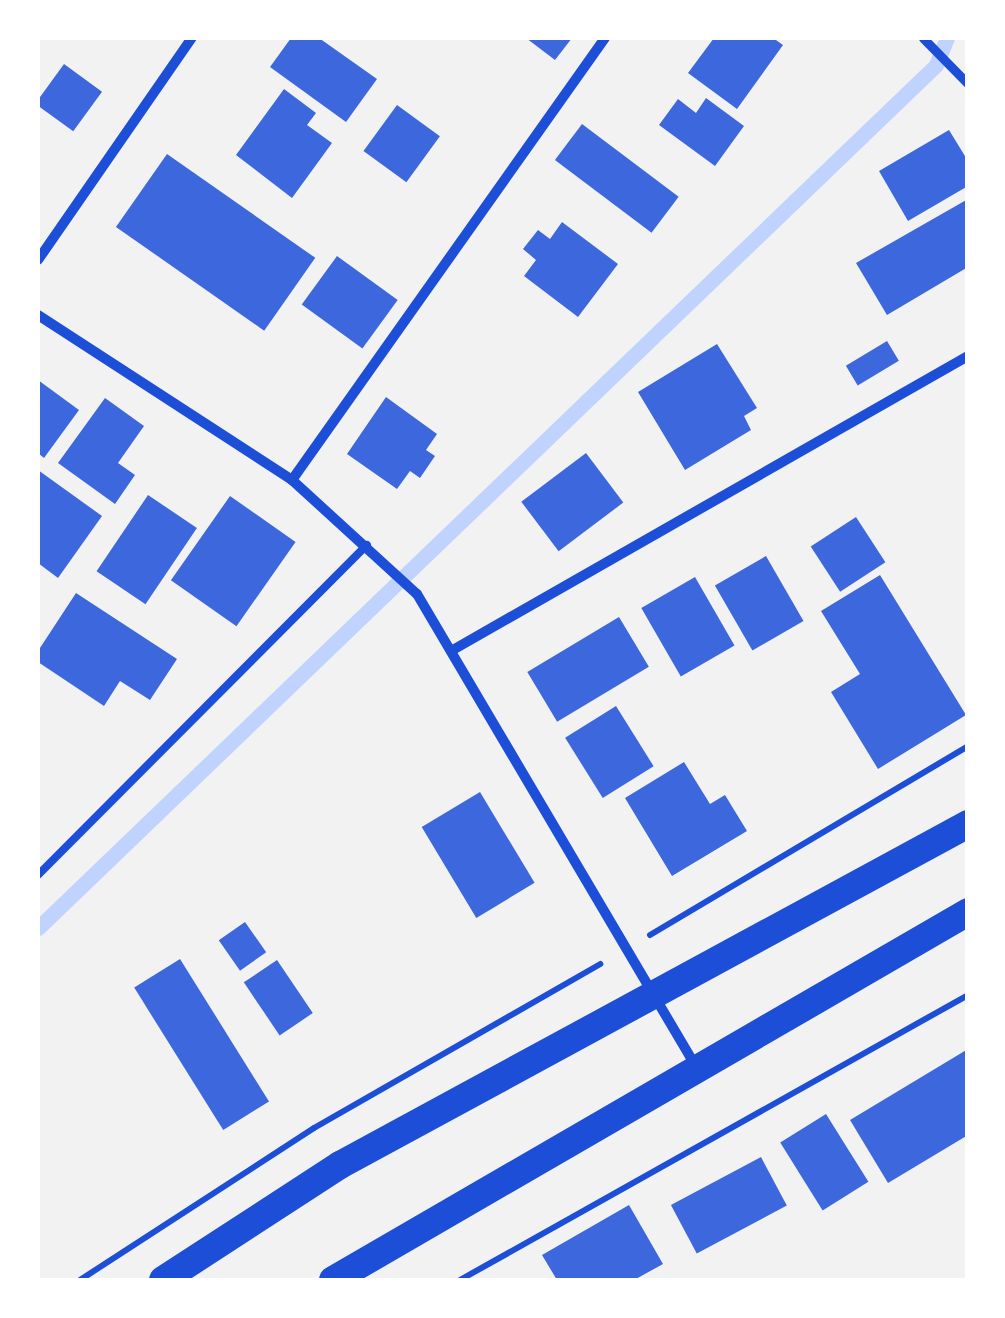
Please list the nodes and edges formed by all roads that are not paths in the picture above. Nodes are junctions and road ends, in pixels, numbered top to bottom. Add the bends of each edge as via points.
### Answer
1 (192, 38) edge
2 (604, 38) edge
3 (924, 38) edge
4 (968, 84) edge
5 (38, 260) edge
6 (38, 315) edge
7 (968, 356) edge
8 (292, 480) junction
9 (368, 545) junction
10 (451, 651) junction
11 (968, 824) edge
12 (38, 875) edge
13 (968, 912) edge
14 (654, 995) junction
15 (695, 1065) junction
16 (163, 1280) edge
17 (333, 1280) edge

1 - 5 street
2 - 8 street
3 - 4 street
6 - 8 street
7 - 10 street
8 - 9 street
9 - 10 street via 417,594
9 - 12 lane
10 - 14 street
11 - 14 highway
13 - 15 highway
14 - 15 street
14 - 16 highway via 340,1165
15 - 17 highway

